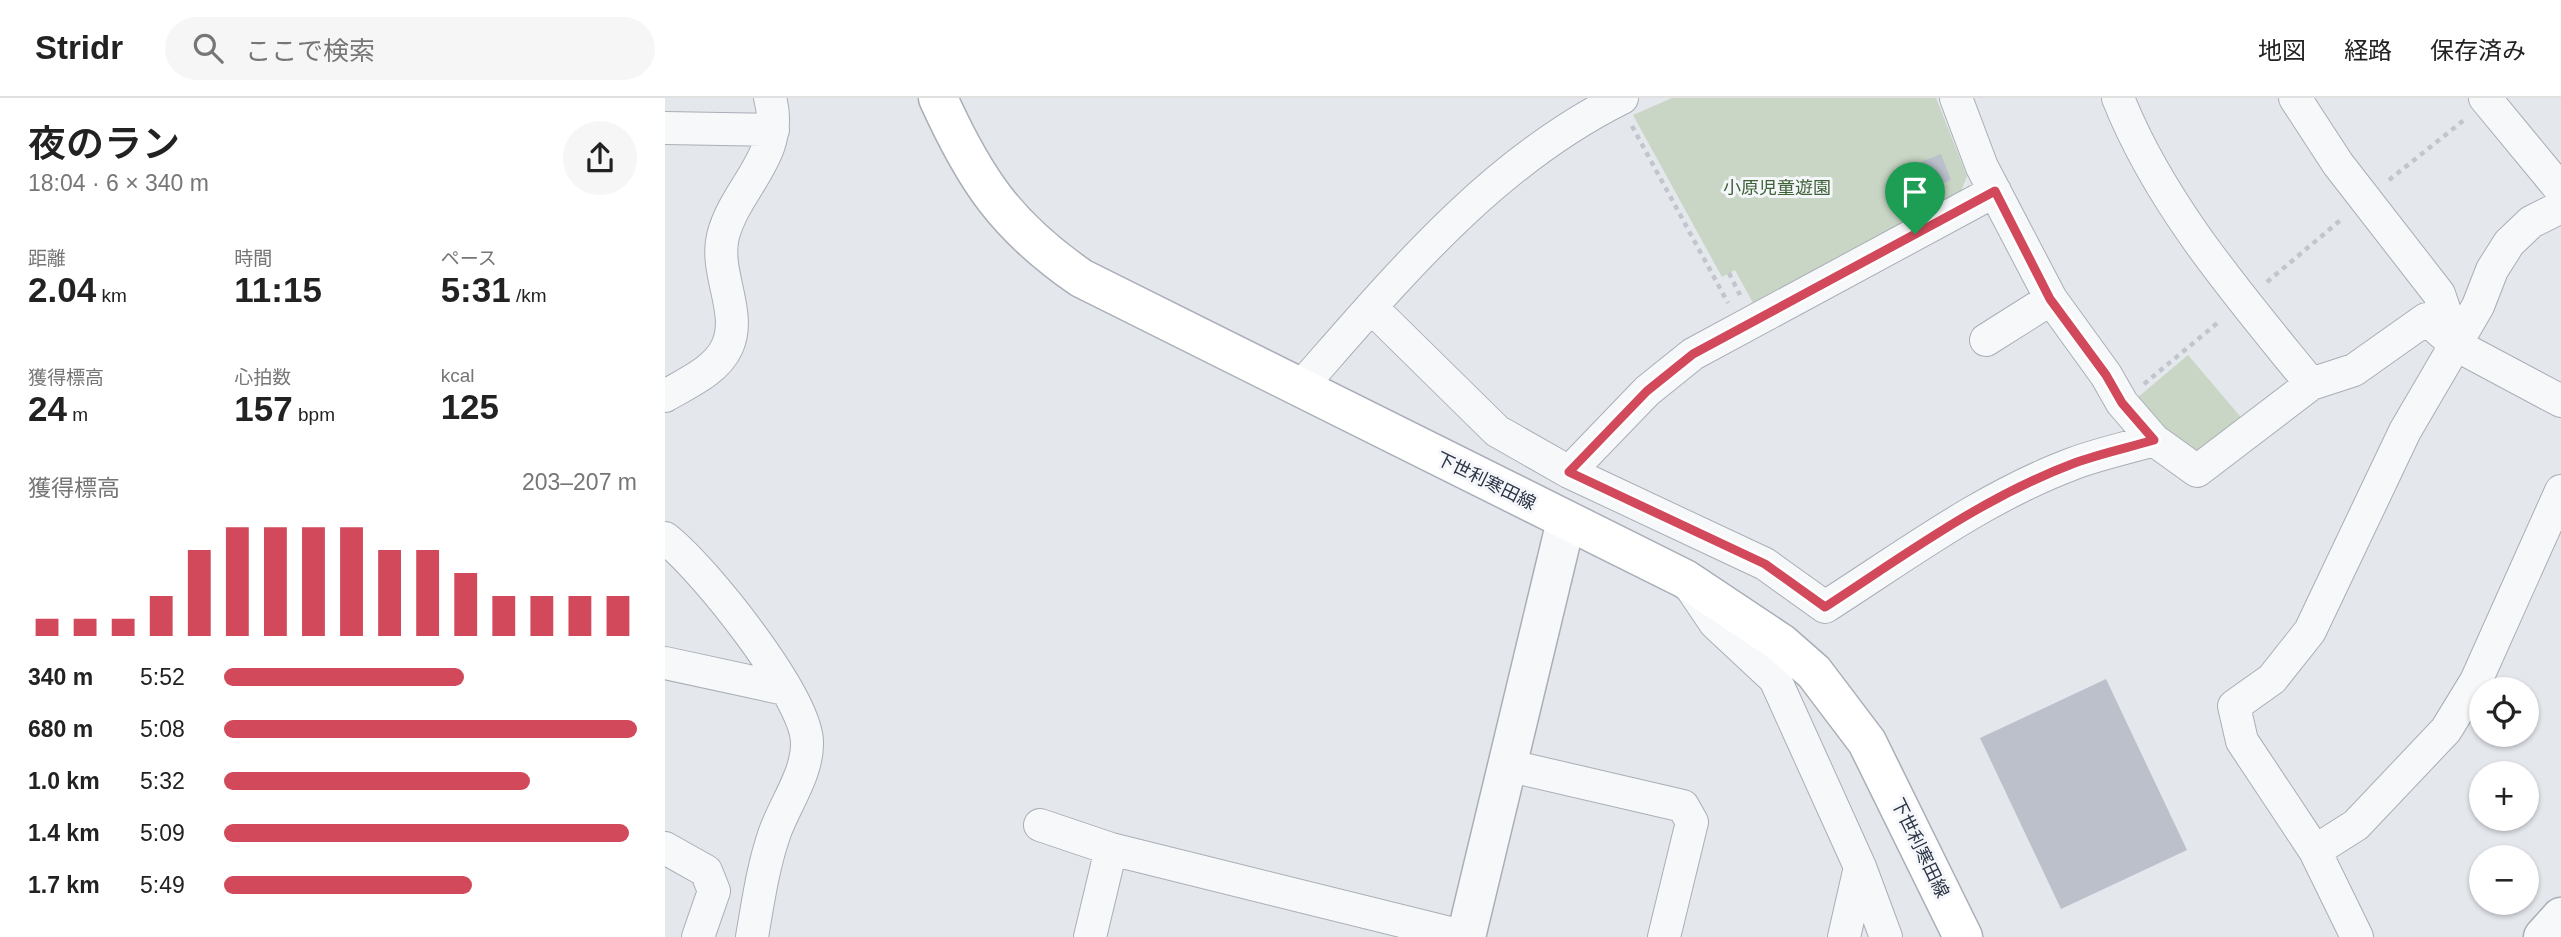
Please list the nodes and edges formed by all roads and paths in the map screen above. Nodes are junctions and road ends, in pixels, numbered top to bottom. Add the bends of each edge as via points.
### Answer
1 (770, 98) edge
2 (938, 98) edge
3 (1956, 98) edge
4 (2118, 98) edge
5 (2295, 98) edge
6 (1624, 107) edge
7 (2476, 108) edge
8 (665, 128) edge
9 (773, 130) junction
10 (2384, 185) dead end
11 (2561, 190) edge
12 (1995, 191) junction
13 (2561, 207) edge
14 (2344, 217) dead end
15 (1716, 282) dead end
16 (2265, 284) dead end
17 (2050, 299) junction
18 (1371, 307) junction
19 (2225, 317) dead end
20 (1986, 341) dead end
21 (2456, 345) junction
22 (2311, 384) junction
23 (1299, 389) junction
24 (665, 396) edge
25 (2561, 401) edge
26 (2122, 403) junction
27 (2154, 440) junction
28 (1569, 472) junction
29 (2561, 491) edge
30 (1566, 521) junction
31 (665, 538) edge
32 (1685, 579) junction
33 (665, 663) edge
34 (785, 689) junction
35 (1507, 765) junction
36 (1040, 825) dead end
37 (665, 848) edge
38 (1111, 849) junction
39 (2315, 851) junction
40 (1860, 867) junction
41 (2561, 917) edge
42 (698, 937) edge
43 (752, 937) edge
44 (1090, 937) edge
45 (1466, 937) edge
46 (1664, 937) edge
47 (1844, 937) edge
48 (1886, 937) edge
49 (1963, 937) edge
50 (2357, 937) edge
51 (2543, 937) edge

1 - 9 street
2 - 23 main road, 下世利寒田線 via 965,156 993,201 1055,260 1107,293
3 - 12 street
4 - 22 street via 2176,208
5 - 21 street via 2338,164 2439,294
6 - 15 path
6 - 18 street via 1552,137 1453,219
7 - 10 path
7 - 11 street
8 - 9 street
9 - 24 street via 765,160 736,206 722,240 732,318 729,343 713,367
12 - 17 street
12 - 28 street via 1693,354 1647,391
13 - 21 street via 2531,222 2509,243
14 - 16 path
17 - 20 street
17 - 26 street
18 - 23 street
18 - 28 street via 1497,431
19 - 26 path
21 - 22 street via 2425,319 2354,370
21 - 25 street
21 - 39 street via 2405,431 2311,631 2272,679 2234,706 2242,740
22 - 27 street via 2197,471
23 - 30 main road, 下世利寒田線
26 - 27 street
27 - 28 street via 2072,464 2003,495 1825,607 1765,564
29 - 39 street via 2476,681 2446,730 2356,825
30 - 32 main road, 下世利寒田線
30 - 35 street
31 - 34 street via 707,579
32 - 40 street via 1715,624 1775,679
32 - 49 main road, 下世利寒田線 via 1781,643 1814,672 1843,707 1890,785
33 - 34 street
34 - 43 street via 804,726 806,755 766,861
35 - 45 street
35 - 46 street via 1683,806 1692,822
36 - 38 street
37 - 42 street via 706,871 714,891
38 - 44 street
38 - 45 street
39 - 50 street
40 - 47 street
40 - 48 street
41 - 51 street

